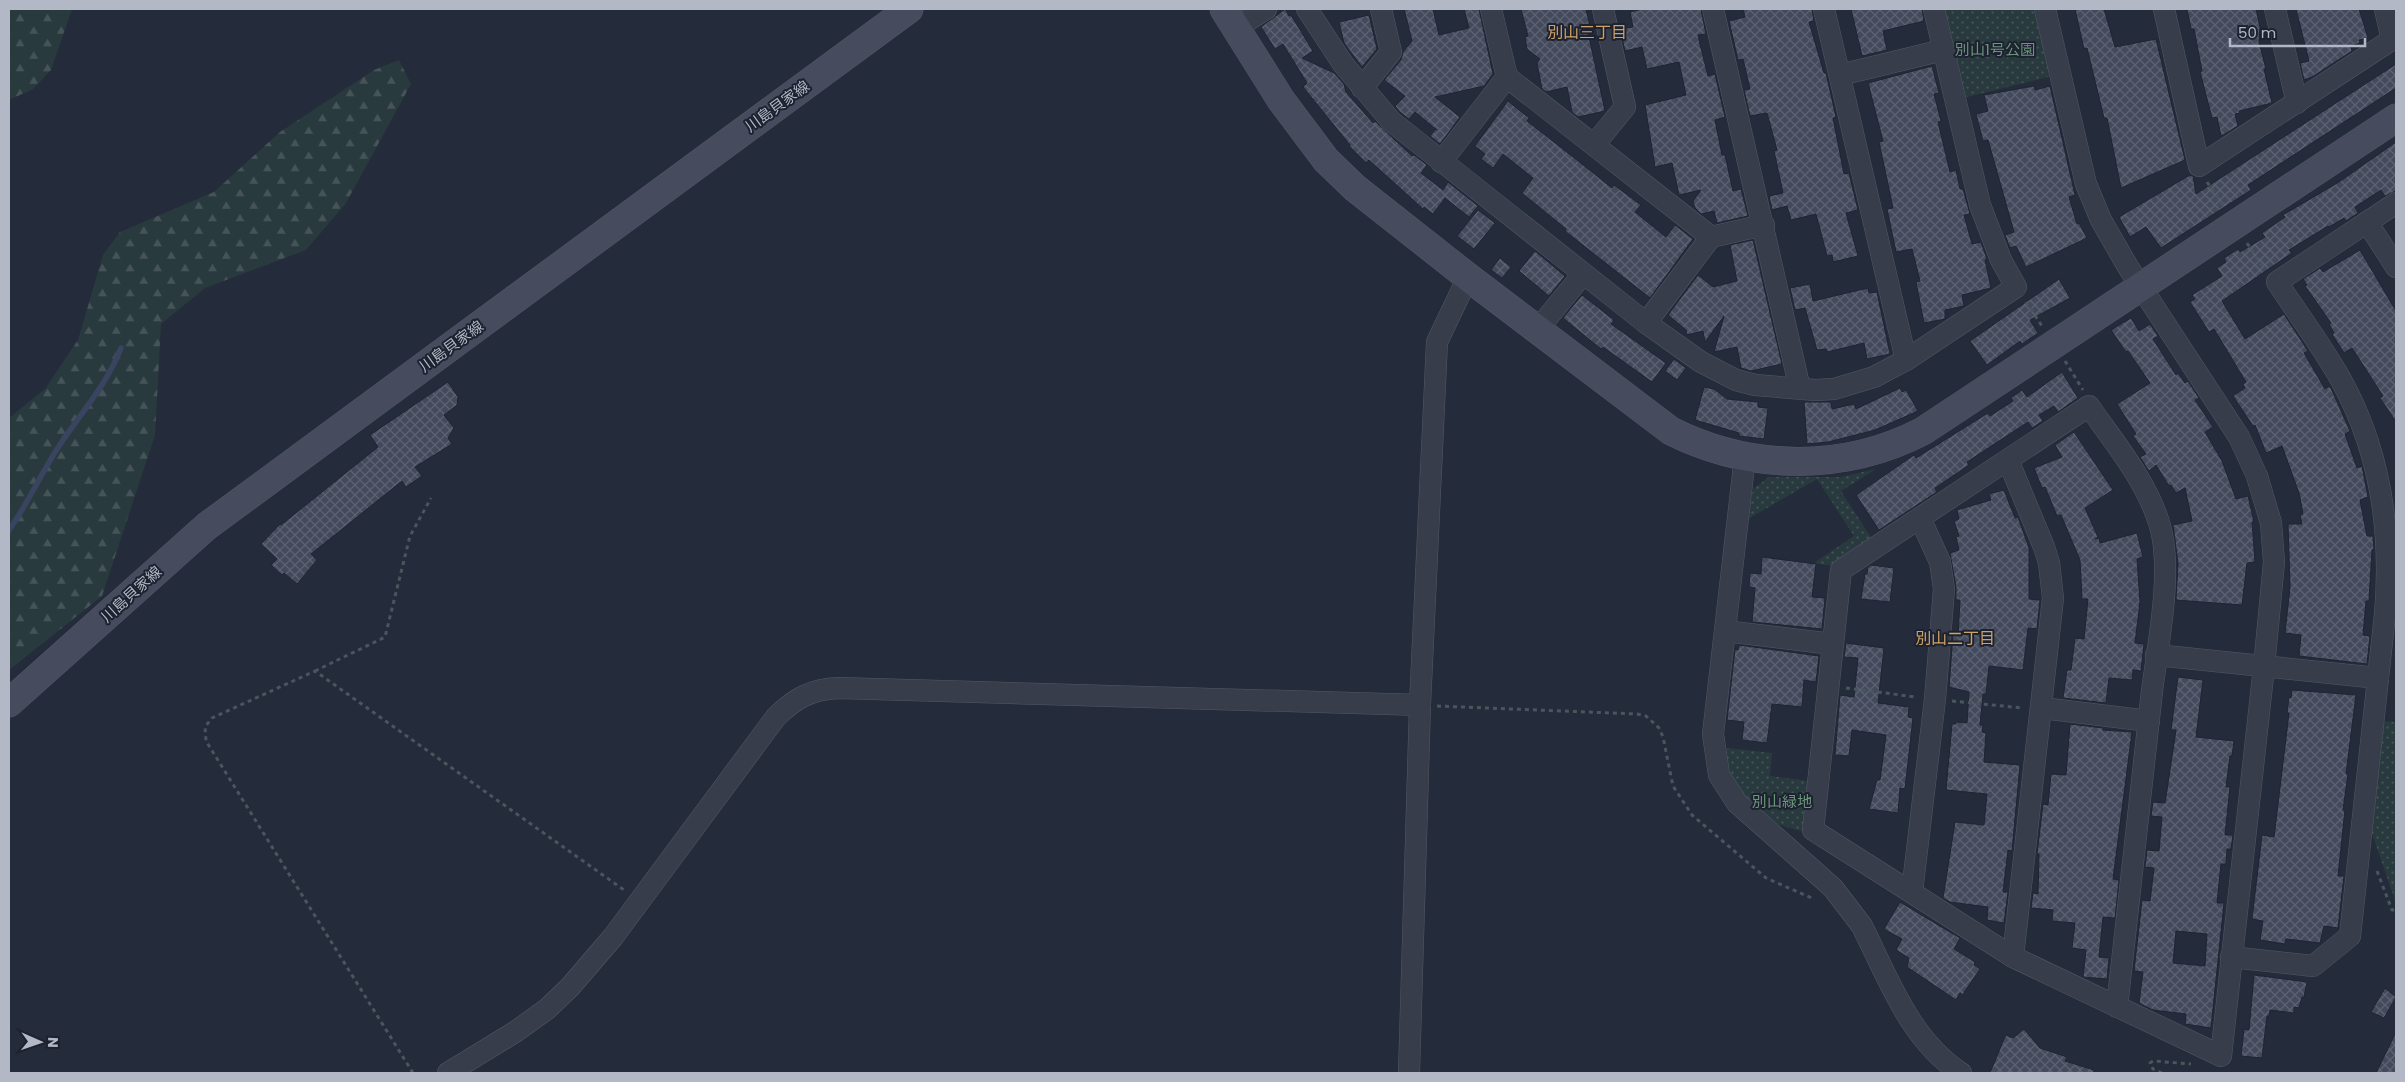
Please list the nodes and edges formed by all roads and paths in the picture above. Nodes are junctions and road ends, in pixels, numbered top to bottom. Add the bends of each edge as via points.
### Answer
1 (909, 9) edge
2 (1266, 9) edge
3 (1306, 9) edge
4 (1381, 9) edge
5 (1491, 9) edge
6 (1603, 9) edge
7 (1712, 9) edge
8 (1824, 9) edge
9 (1934, 9) edge
10 (2045, 9) edge
11 (2164, 9) edge
12 (2275, 9) edge
13 (2385, 9) edge
14 (1230, 18) edge
15 (2394, 38) edge
16 (1943, 50) junction
17 (1840, 75) junction
18 (1507, 77) junction
19 (1362, 88) junction
20 (2297, 103) junction
21 (2396, 118) edge
22 (1594, 145) junction
23 (1441, 162) junction
24 (2199, 166) junction
25 (2396, 203) edge
26 (2224, 206) dead end
27 (2367, 222) junction
28 (1764, 225) junction
29 (2242, 236) dead end
30 (1712, 237) junction
31 (2396, 266) edge
32 (1583, 274) junction
33 (1468, 277) junction
34 (2272, 278) junction
35 (2140, 286) junction
36 (2016, 287) junction
37 (1646, 323) junction
38 (2044, 328) dead end
39 (1538, 329) junction
40 (2062, 356) dead end
41 (1906, 360) junction
42 (1800, 389) junction
43 (2087, 398) junction
44 (1745, 457) junction
45 (2008, 460) junction
46 (431, 498) dead end
47 (2390, 502) edge
48 (1920, 518) junction
49 (2391, 614) edge
50 (1726, 631) junction
51 (1832, 644) junction
52 (2156, 656) junction
53 (2264, 667) junction
54 (315, 671) junction
55 (2378, 678) junction
56 (1828, 686) junction
57 (1935, 699) junction
58 (9, 703) edge
59 (1420, 706) junction
60 (2042, 709) junction
61 (2149, 721) junction
62 (1912, 892) junction
63 (638, 900) junction
64 (1820, 902) dead end
65 (2013, 957) junction
66 (2231, 957) junction
67 (2117, 1007) junction
68 (2195, 1064) dead end
69 (413, 1073) edge
70 (448, 1073) edge
71 (1409, 1073) edge
72 (1961, 1073) edge
73 (2162, 1073) edge

1 - 58 street, 川島貝家線 via 207,526
2 - 14 street
3 - 19 street
4 - 19 street via 1391,52
5 - 18 street
6 - 22 street via 1626,107
7 - 28 street
8 - 17 street
9 - 16 street
10 - 35 street via 2086,184 2100,220
11 - 24 street
12 - 20 street
13 - 15 street
14 - 33 street via 1282,100 1326,160 1355,188
15 - 20 street
16 - 17 street
16 - 36 street via 1980,204 2000,260
17 - 41 street
18 - 22 street
18 - 23 street
19 - 23 street via 1391,121
20 - 24 street
21 - 35 street
22 - 30 street
23 - 32 street
24 - 26 path via 2201,174
25 - 27 street
27 - 31 street
27 - 34 street
28 - 30 street
28 - 42 street
29 - 34 path
30 - 37 street
32 - 37 street
32 - 39 street
33 - 39 street
33 - 59 street via 1437,342
34 - 47 street via 2348,395
35 - 44 street via 1929,428 1905,440 1874,452 1829,461
35 - 53 street via 2239,437 2260,483 2271,524 2274,552
36 - 38 path
36 - 41 street
37 - 42 street via 1702,362 1736,380
39 - 44 street via 1671,431 1706,447
40 - 43 path
41 - 42 street via 1874,377 1834,389
43 - 45 street
43 - 52 street via 2141,483 2160,528 2164,581
44 - 50 street
45 - 48 street
45 - 60 street via 2049,563 2053,598
46 - 54 path via 410,536 385,637
47 - 49 street via 2388,562
48 - 51 street via 1841,570
48 - 57 street via 1940,562 1944,589
49 - 55 street
50 - 51 street
50 - 72 street via 1713,734 1719,775 1737,803 1833,888 1852,910 1911,1023 1948,1065
51 - 56 street
52 - 53 street
52 - 61 street
53 - 55 street
53 - 66 street
54 - 63 path
54 - 69 path via 212,718 205,727 206,741
55 - 66 street via 2350,936 2313,966
56 - 57 path
56 - 62 street via 1813,830
57 - 60 path
57 - 62 street
59 - 63 street via 839,688 810,692 776,717
59 - 64 path via 1646,716 1663,737 1673,786 1692,815 1766,878
59 - 71 street
60 - 61 street
60 - 65 street
61 - 67 street
62 - 65 street
63 - 70 street via 613,937 553,1003 515,1032
65 - 67 street
66 - 67 street via 2221,1056
68 - 73 path via 2150,1063 2153,1069

